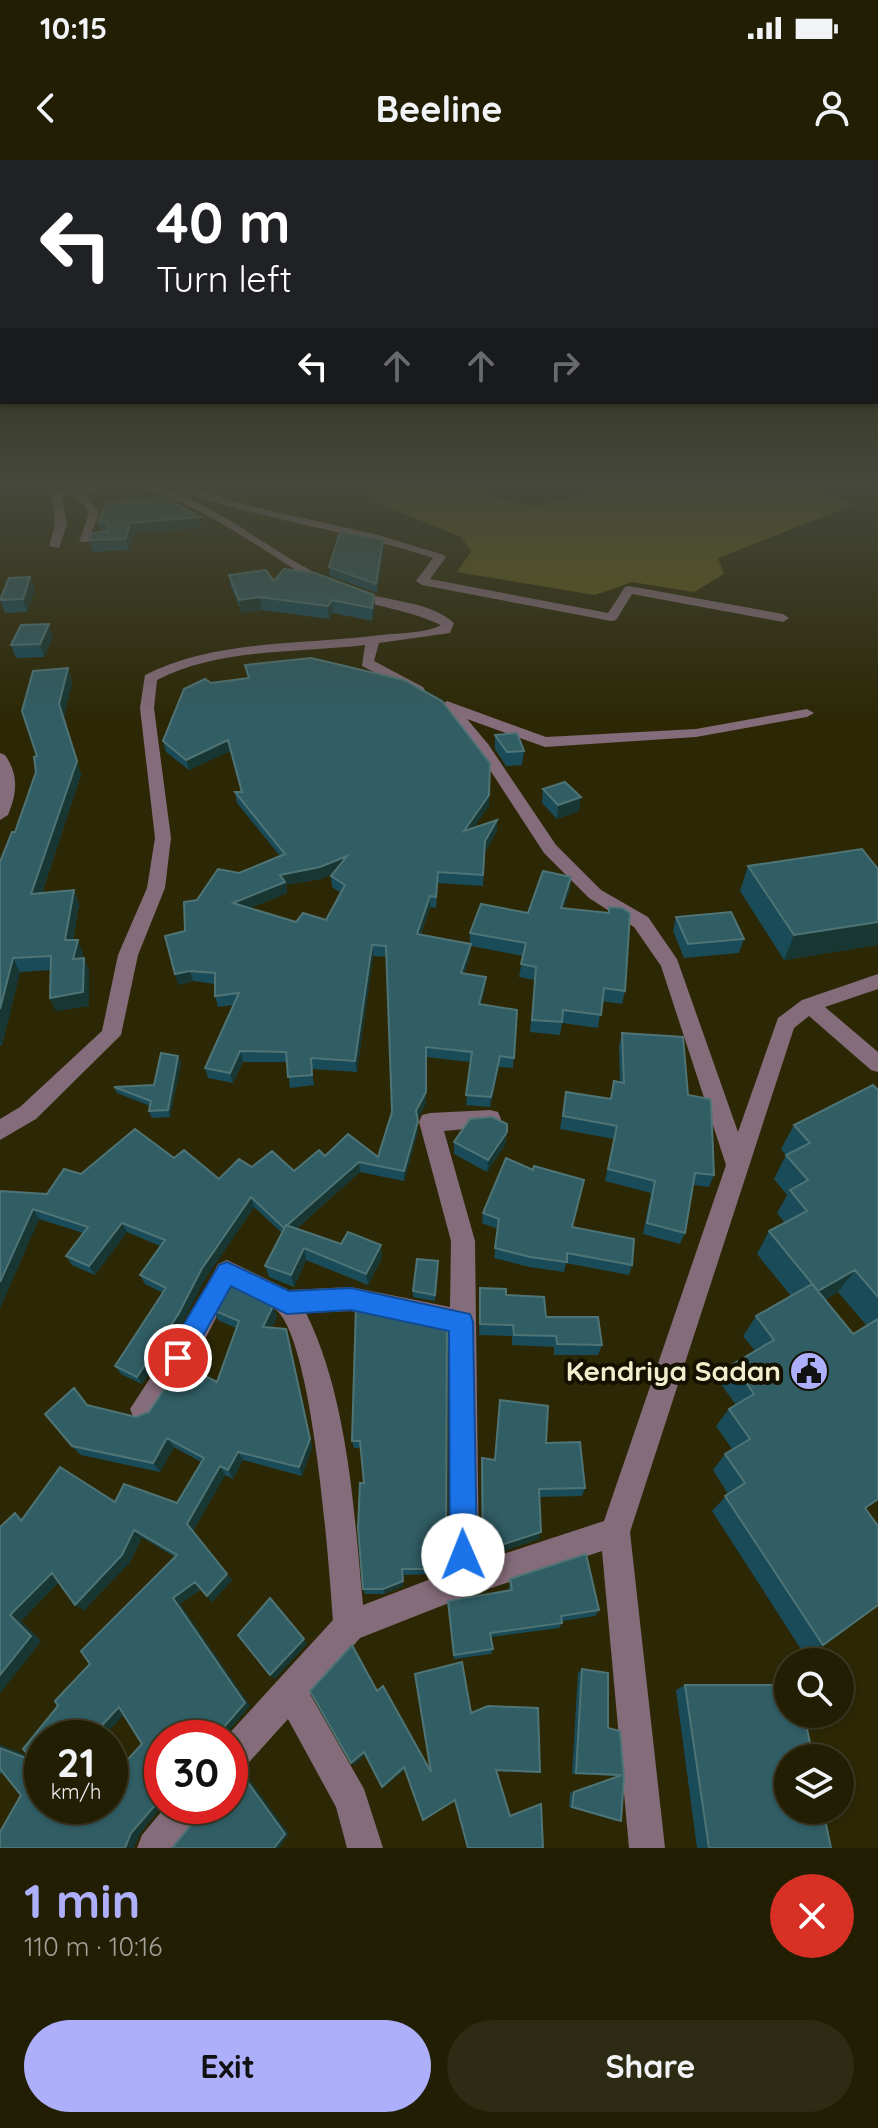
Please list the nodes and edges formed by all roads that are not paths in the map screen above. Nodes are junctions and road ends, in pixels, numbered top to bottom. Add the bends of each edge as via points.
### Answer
1 (295, 563) edge
2 (436, 563) edge
3 (783, 618) dead end
4 (373, 642) junction
5 (447, 705) junction
6 (807, 713) dead end
7 (0, 758) edge
8 (0, 815) edge
9 (878, 981) edge
10 (809, 1005) junction
11 (878, 1064) edge
12 (490, 1119) edge
13 (0, 1131) edge
14 (738, 1166) junction
15 (287, 1302) junction
16 (461, 1322) junction
17 (144, 1409) dead end
18 (615, 1532) junction
19 (464, 1582) junction
20 (349, 1626) junction
21 (291, 1692) junction
22 (248, 1739) edge
23 (174, 1824) edge
24 (155, 1848) edge
25 (365, 1848) edge
26 (647, 1848) edge

1 - 4 street via 336,588 448,623 445,630
2 - 3 street via 422,581 611,617 629,590
4 - 5 street via 367,663
4 - 13 street via 208,654 150,678 147,708 163,838 156,888 128,955 111,1035 28,1113
5 - 6 street via 545,742 696,733
5 - 14 street via 483,747 550,849 595,894 641,922 670,964
7 - 8 street via 10,790
9 - 10 street
10 - 11 street
10 - 14 street via 785,1024
12 - 16 street via 430,1122 463,1241
14 - 18 street
15 - 16 street via 351,1299
15 - 17 street via 227,1272
15 - 20 street via 309,1348 336,1477
16 - 19 street
18 - 19 street
18 - 26 street
19 - 20 street
20 - 21 street
21 - 22 street
21 - 25 street via 352,1801
23 - 24 street

